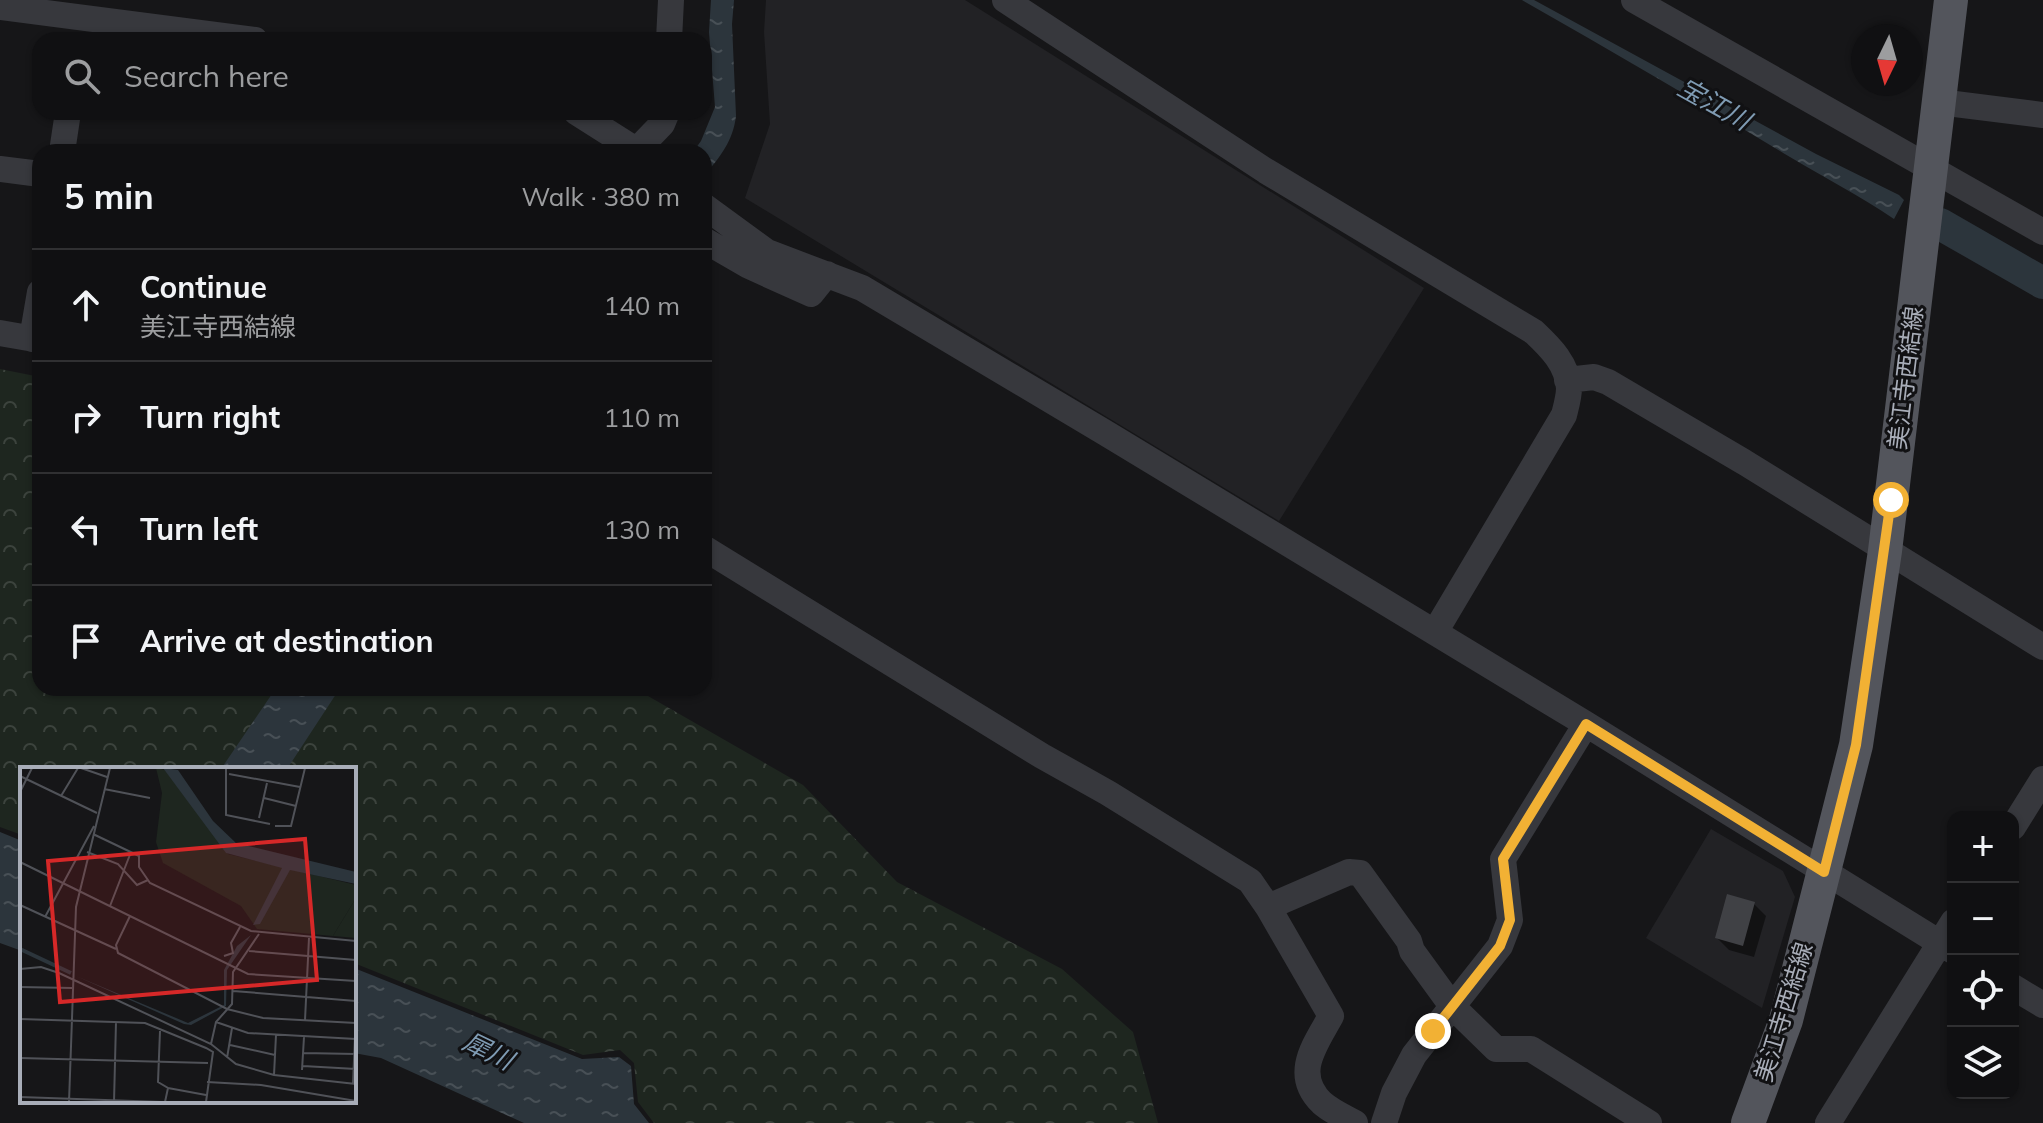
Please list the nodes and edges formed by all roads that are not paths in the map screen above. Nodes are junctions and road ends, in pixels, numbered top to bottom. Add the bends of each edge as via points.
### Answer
1 (671, 0) edge
2 (1005, 0) edge
3 (1634, 0) edge
4 (1951, 0) edge
5 (0, 7) edge
6 (81, 19) edge
7 (189, 32) edge
8 (669, 32) edge
9 (1939, 102) junction
10 (2043, 115) edge
11 (67, 120) edge
12 (589, 120) edge
13 (664, 120) edge
14 (63, 144) edge
15 (626, 144) edge
16 (643, 144) edge
17 (0, 169) edge
18 (1930, 170) junction
19 (32, 173) edge
20 (712, 212) edge
21 (2043, 232) edge
22 (712, 245) edge
23 (827, 274) junction
24 (0, 333) edge
25 (32, 339) edge
26 (1567, 380) junction
27 (1885, 551) junction
28 (712, 553) edge
29 (1435, 632) junction
30 (2043, 647) edge
31 (1586, 724) junction
32 (2043, 779) edge
33 (2019, 817) edge
34 (1824, 872) junction
35 (1268, 907) junction
36 (1947, 938) edge
37 (1947, 942) edge
38 (2019, 991) edge
39 (2043, 1005) edge
40 (1452, 1006) junction
41 (1355, 1123) edge
42 (1384, 1123) edge
43 (1649, 1123) edge
44 (1748, 1123) edge
45 (1828, 1123) edge

1 - 8 street
2 - 26 street via 1266,171 1534,332 1556,352
3 - 18 street
4 - 9 main road, 美江寺西結線
5 - 6 street
6 - 7 street
9 - 10 street
9 - 18 main road, 美江寺西結線
11 - 14 street
12 - 15 street
13 - 16 street
17 - 19 street
18 - 21 street
18 - 27 main road, 美江寺西結線
20 - 23 street via 767,252
22 - 23 street via 811,294
23 - 29 street via 862,288
24 - 25 street
26 - 27 street via 1594,377 1608,382
26 - 29 street via 1564,415
27 - 30 street
27 - 34 main road, 美江寺西結線 via 1856,745
28 - 35 street via 1250,881
29 - 31 street
31 - 34 street
31 - 40 street via 1503,859 1510,920 1500,946
32 - 33 street
34 - 36 street
34 - 44 main road, 美江寺西結線 via 1786,1020
35 - 40 street via 1349,872 1360,873
35 - 41 street via 1331,1016 1307,1061 1309,1088 1323,1104
37 - 45 street
38 - 39 street
40 - 42 street via 1414,1055
40 - 43 street via 1496,1049 1531,1049

